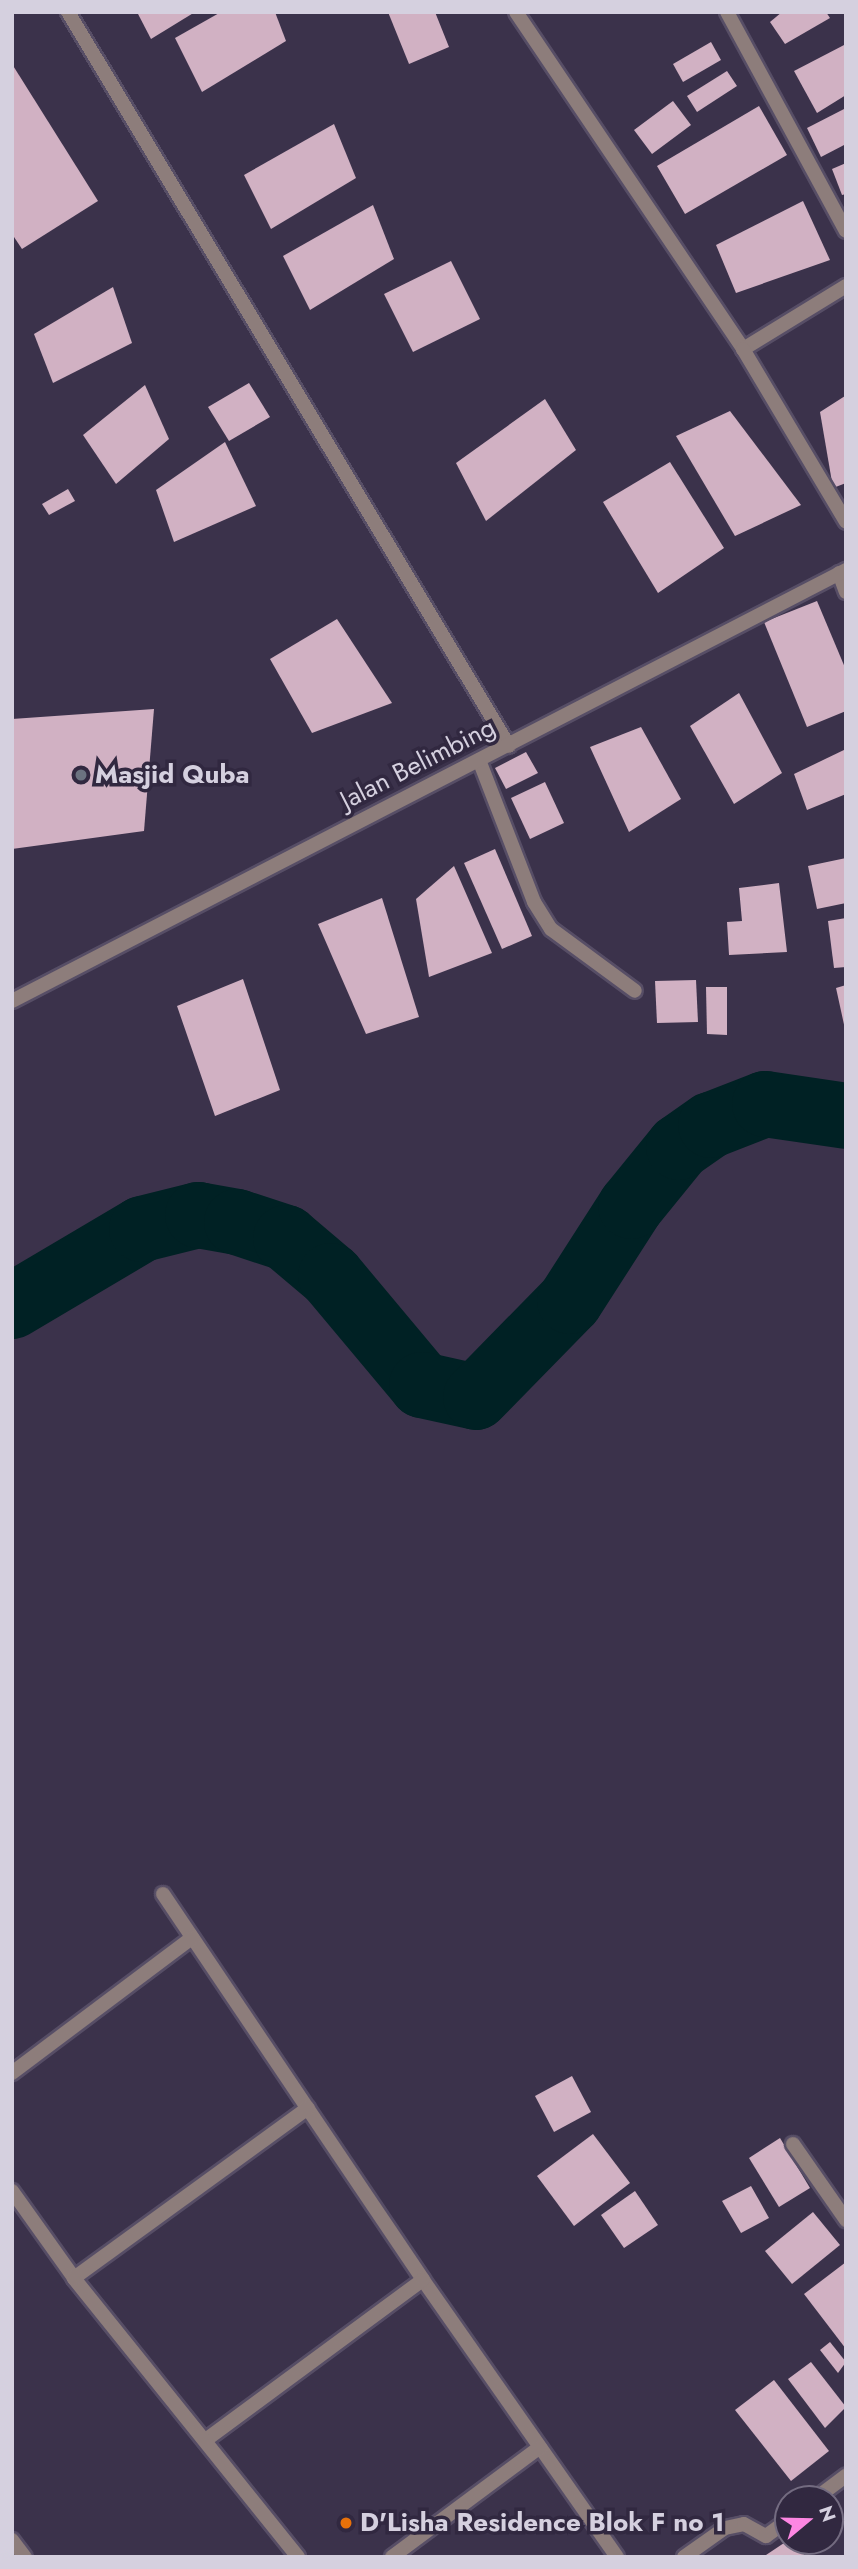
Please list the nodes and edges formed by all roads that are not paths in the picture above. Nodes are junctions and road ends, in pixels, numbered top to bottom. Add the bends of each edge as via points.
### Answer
1 (68, 12) edge
2 (516, 12) edge
3 (727, 12) edge
4 (846, 231) edge
5 (846, 286) edge
6 (743, 349) junction
7 (846, 522) edge
8 (842, 571) edge
9 (846, 592) edge
10 (509, 746) junction
11 (479, 760) junction
12 (635, 991) dead end
13 (12, 1001) edge
14 (163, 1894) dead end
15 (192, 1938) junction
16 (12, 2073) edge
17 (308, 2108) junction
18 (793, 2144) dead end
19 (12, 2191) edge
20 (846, 2220) edge
21 (75, 2278) junction
22 (423, 2280) junction
23 (207, 2439) junction
24 (540, 2446) junction
25 (774, 2530) edge
26 (12, 2540) edge
27 (25, 2557) edge
28 (298, 2557) edge
29 (393, 2557) edge
30 (617, 2557) edge
31 (684, 2557) edge

1 - 10 street
2 - 6 street
3 - 4 street
5 - 6 street
6 - 7 street
8 - 9 street
8 - 10 street, Jalan Belimbing
10 - 11 street, Jalan Belimbing
11 - 12 street via 534,902 551,929
11 - 13 street, Jalan Belimbing
14 - 15 street
15 - 16 street
15 - 17 street
17 - 21 street
17 - 22 street
18 - 20 street
19 - 21 street
21 - 23 street
22 - 23 street
22 - 24 street
23 - 28 street
24 - 29 street
24 - 30 street
25 - 31 street via 766,2536 744,2524 725,2528
26 - 27 street

